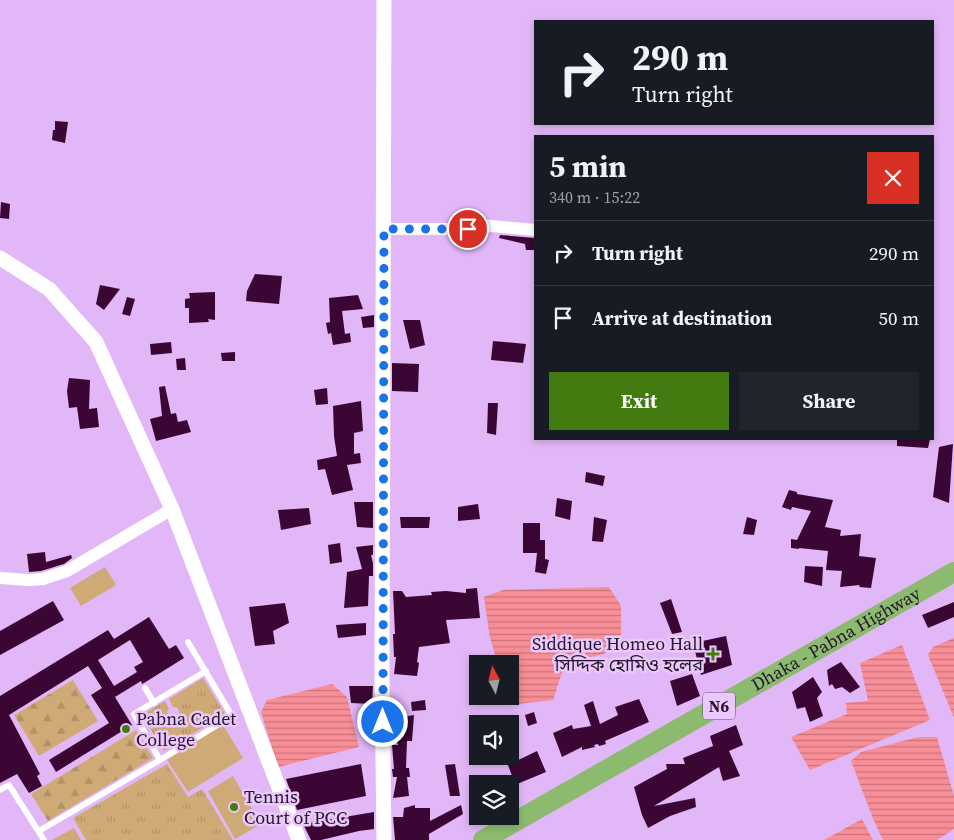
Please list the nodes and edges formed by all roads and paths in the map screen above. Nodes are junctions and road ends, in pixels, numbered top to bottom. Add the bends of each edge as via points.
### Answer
1 (384, 0) edge
2 (384, 229) junction
3 (534, 230) edge
4 (0, 258) edge
5 (172, 509) junction
6 (954, 572) edge
7 (0, 578) edge
8 (188, 642) dead end
9 (206, 671) junction
10 (145, 688) dead end
11 (154, 703) junction
12 (160, 760) junction
13 (0, 790) edge
14 (38, 831) junction
15 (44, 840) edge
16 (299, 840) edge
17 (384, 840) edge
18 (484, 840) edge

1 - 2 street
2 - 3 street via 468,229 480,225
2 - 17 street
4 - 5 street via 49,289 96,342
5 - 7 street via 67,571 43,579
5 - 16 street
6 - 18 highway, Dhaka - Pabna Highway / N6
8 - 9 lane
9 - 11 lane
9 - 12 lane via 232,716
10 - 11 lane
11 - 12 lane via 134,714
12 - 14 lane
13 - 14 lane via 9,785
14 - 15 lane

